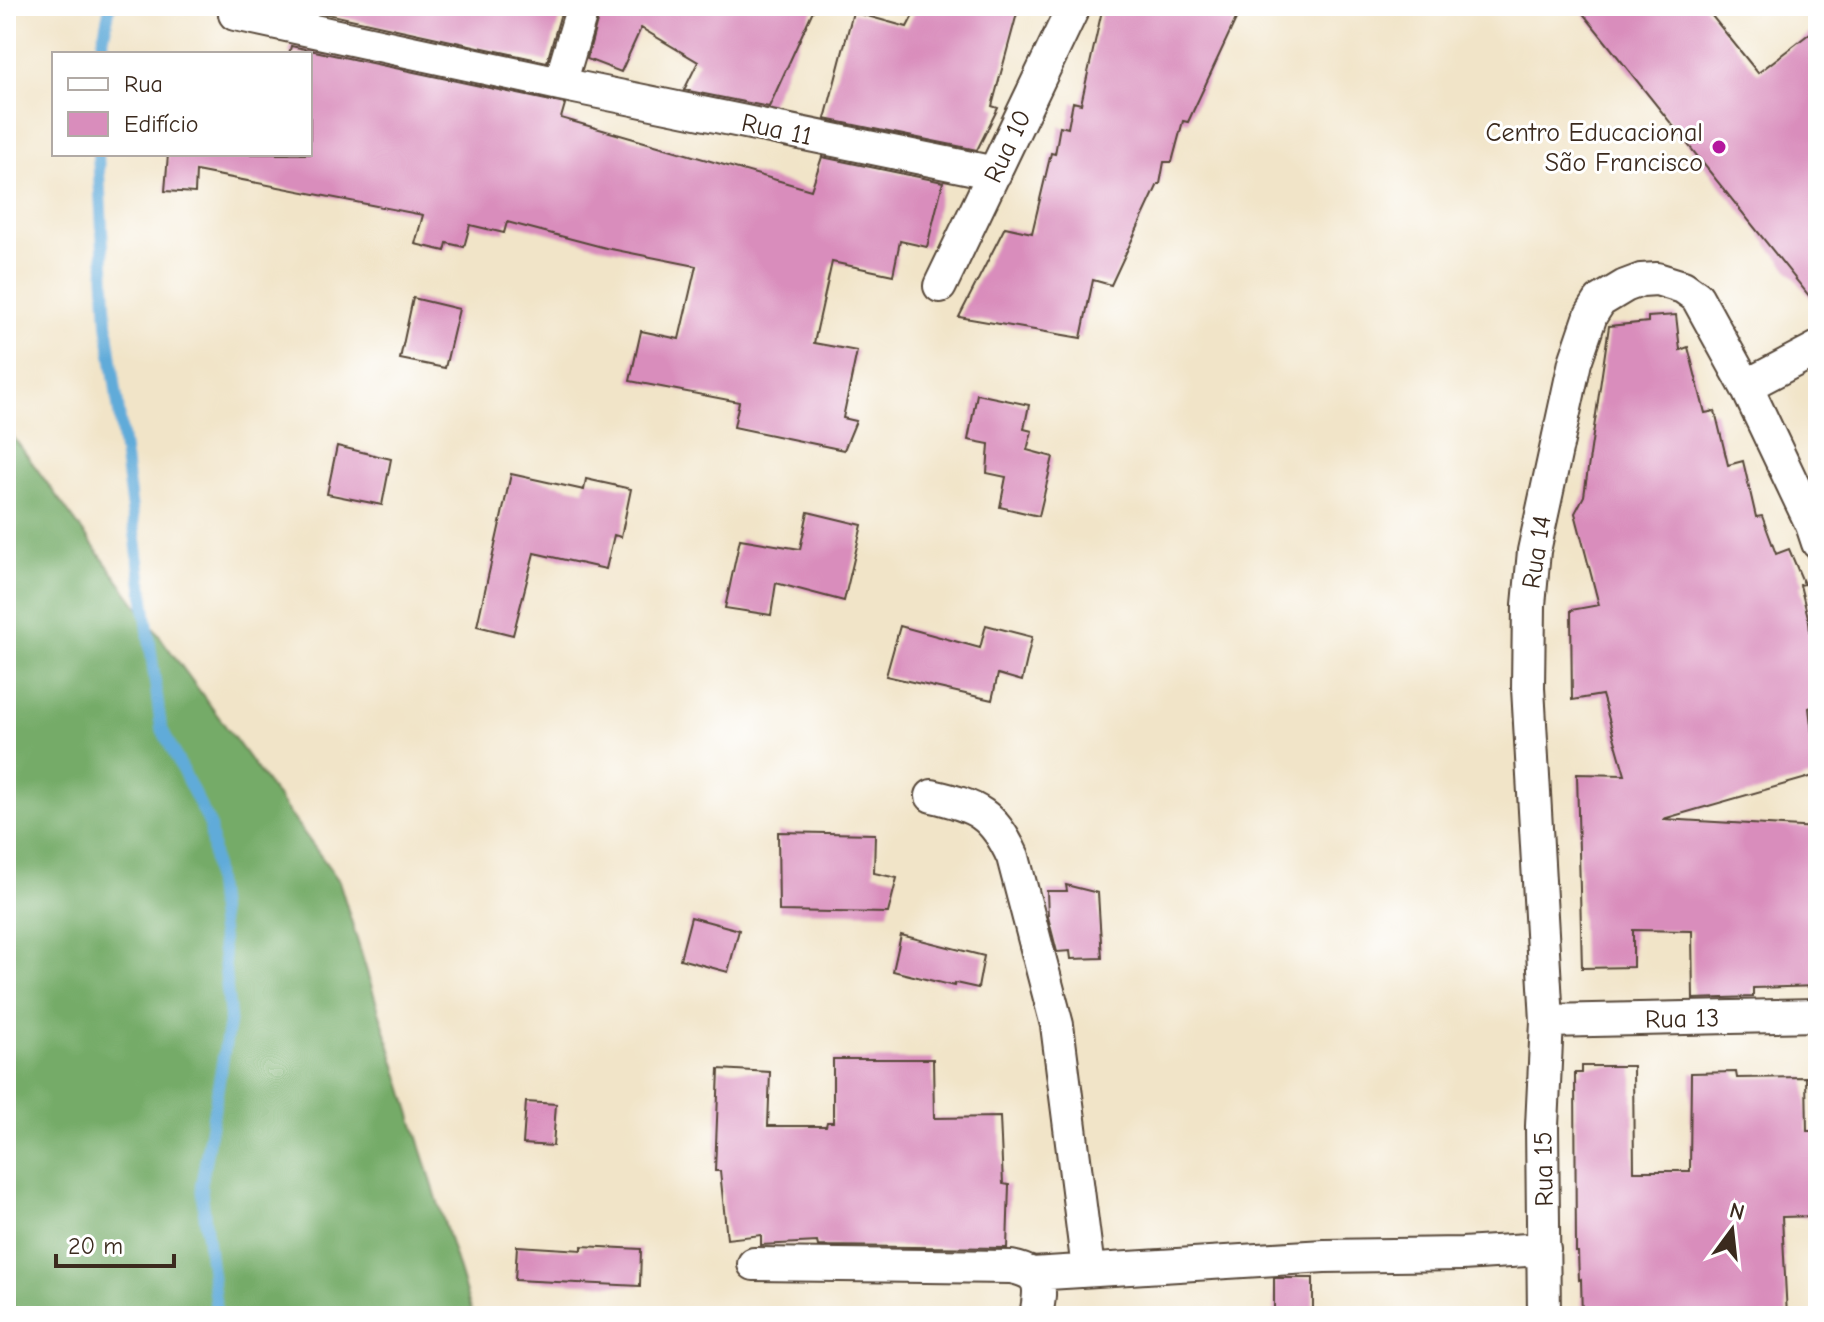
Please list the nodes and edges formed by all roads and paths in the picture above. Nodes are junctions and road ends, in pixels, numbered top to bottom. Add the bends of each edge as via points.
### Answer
1 (583, 6) edge
2 (1074, 6) edge
3 (235, 14) dead end
4 (560, 84) junction
5 (995, 173) junction
6 (940, 286) dead end
7 (1818, 348) edge
8 (1746, 386) junction
9 (1818, 543) edge
10 (932, 796) dead end
11 (1818, 1015) edge
12 (1547, 1021) junction
13 (1544, 1249) junction
14 (754, 1264) dead end
15 (1088, 1269) junction
16 (1032, 1274) junction
17 (1036, 1316) edge
18 (1544, 1316) edge

1 - 4 street
2 - 5 street, Rua 10
3 - 4 street, Rua 11
4 - 5 street, Rua 11
5 - 6 street, Rua 10
7 - 8 street
8 - 9 street, Rua 14
8 - 12 street, Rua 14 via 1704,308 1683,287 1641,280 1608,294 1591,315 1550,474 1529,605 1528,688
10 - 15 street via 966,804 988,817 1013,857 1057,1025
11 - 12 street, Rua 13
12 - 13 street, Rua 15
13 - 15 street
13 - 18 street, Rua 15
14 - 16 street via 1011,1267
15 - 16 street
16 - 17 street via 1040,1290

